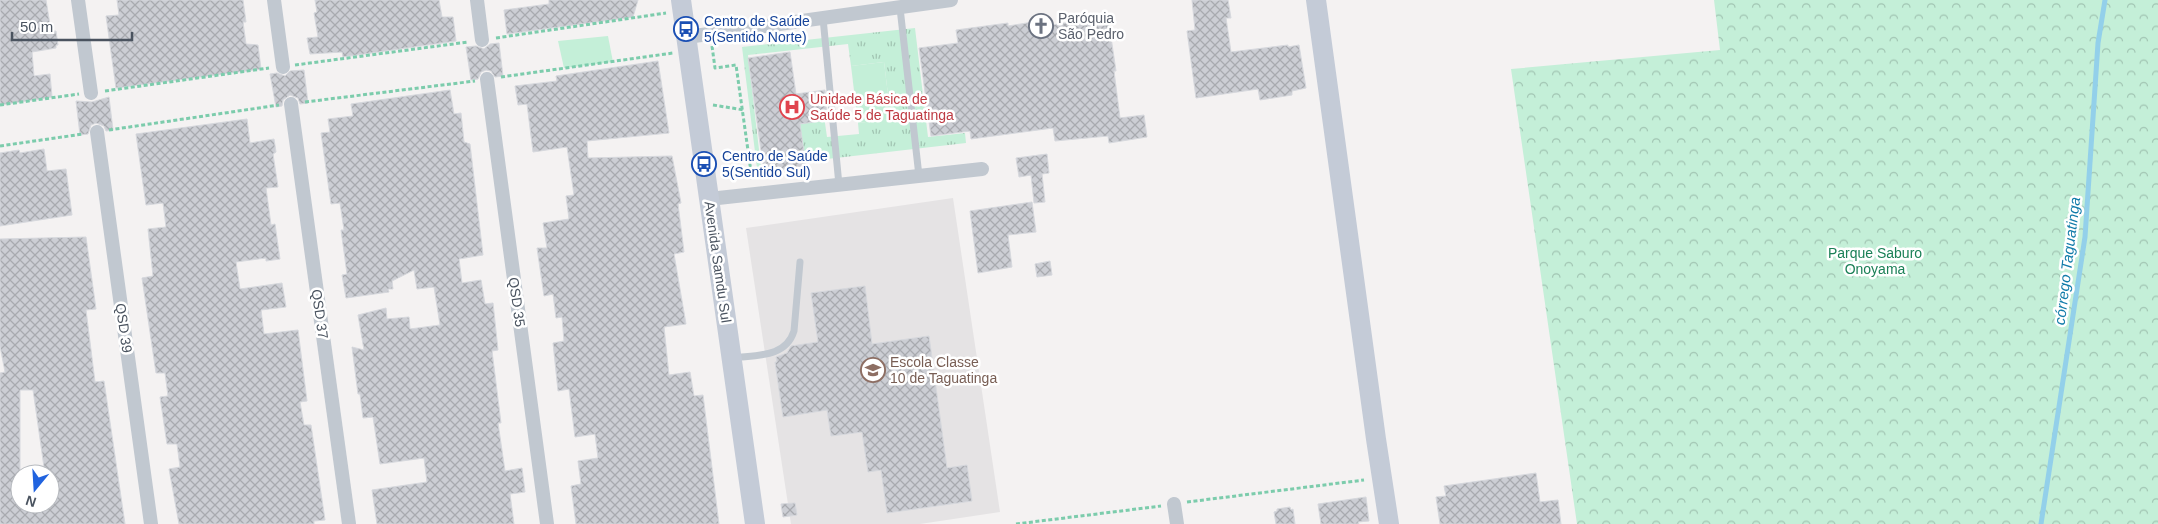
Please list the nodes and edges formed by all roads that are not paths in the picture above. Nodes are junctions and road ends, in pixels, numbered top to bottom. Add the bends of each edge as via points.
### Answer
1 (78, 0) edge
2 (274, 0) edge
3 (476, 0) edge
4 (951, 0) edge
5 (1316, 0) edge
6 (899, 4) edge
7 (682, 5) edge
8 (823, 18) junction
9 (482, 40) road end
10 (688, 44) junction
11 (283, 66) road end
12 (487, 79) road end
13 (91, 93) road end
14 (290, 104) road end
15 (97, 132) road end
16 (982, 169) dead end
17 (919, 176) junction
18 (839, 185) junction
19 (709, 199) junction
20 (800, 262) dead end
21 (732, 359) junction
22 (1174, 504) road end
23 (151, 524) edge
24 (349, 524) edge
25 (547, 524) edge
26 (755, 524) edge
27 (1177, 524) edge
28 (1389, 524) edge

1 - 13 street
2 - 11 street
3 - 9 street
4 - 6 street
5 - 28 street
6 - 8 street
6 - 17 lane
7 - 10 street, Avenida Samdu Sul
8 - 10 street
8 - 18 lane
10 - 19 street, Avenida Samdu Sul
12 - 25 street, QSD 35
14 - 24 street, QSD 37
15 - 23 street, QSD 39
16 - 17 street
17 - 18 street
18 - 19 street
19 - 21 street, Avenida Samdu Sul
20 - 21 lane via 794,331 790,342 779,351
21 - 26 street, Avenida Samdu Sul
22 - 27 street

